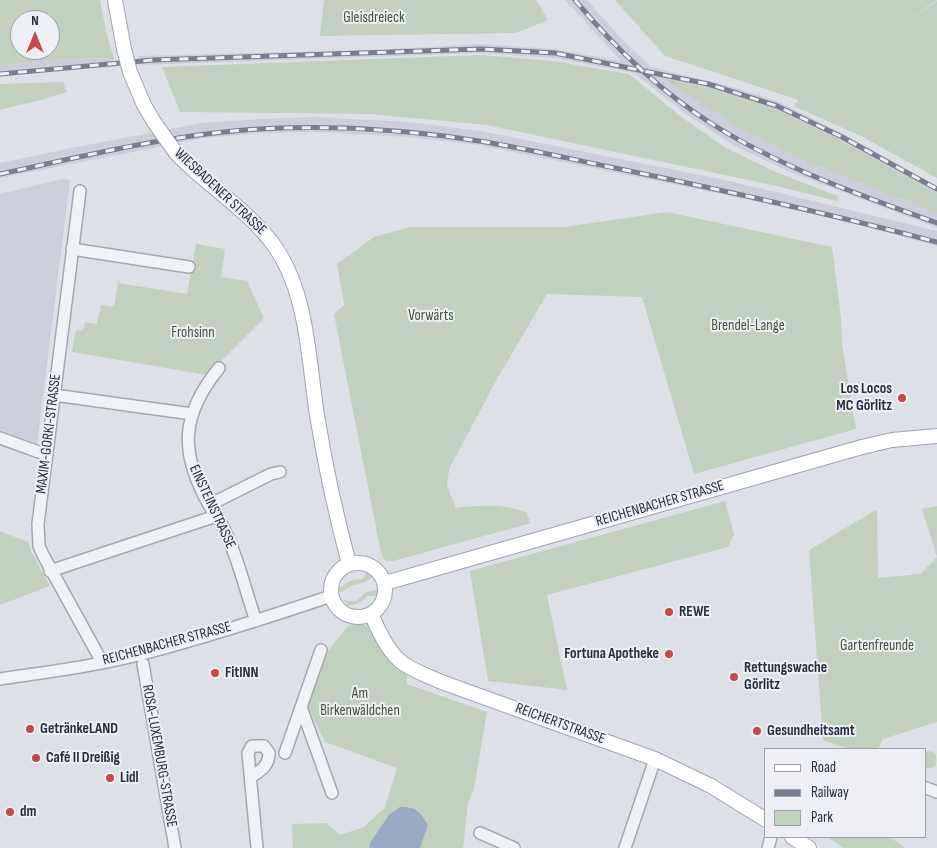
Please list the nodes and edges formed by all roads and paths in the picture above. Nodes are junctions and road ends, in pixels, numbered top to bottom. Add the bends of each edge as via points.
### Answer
1 (116, 0) edge
2 (80, 190) dead end
3 (72, 249) junction
4 (189, 267) dead end
5 (218, 368) dead end
6 (54, 394) junction
7 (192, 414) junction
8 (937, 436) edge
9 (0, 438) edge
10 (47, 454) junction
11 (280, 472) dead end
12 (209, 505) junction
13 (216, 516) junction
14 (348, 564) junction
15 (50, 571) junction
16 (385, 583) junction
17 (331, 596) junction
18 (371, 614) junction
19 (256, 620) junction
20 (321, 650) dead end
21 (102, 662) junction
22 (143, 664) dead end
23 (0, 679) edge
24 (301, 707) junction
25 (285, 753) dead end
26 (655, 759) junction
27 (251, 777) dead end
28 (332, 793) dead end
29 (764, 819) edge
30 (480, 833) dead end
31 (794, 838) edge
32 (175, 848) edge
33 (257, 848) edge
34 (514, 848) edge
35 (625, 848) edge
36 (809, 848) edge

1 - 14 main road, WIESBADENER STRASSE, bridge via 130,72 154,122 176,153 261,229 273,244 291,279 303,318 328,475
2 - 3 street, MAXIM-GORKI-STRASSE
3 - 4 street
3 - 6 street, MAXIM-GORKI-STRASSE
5 - 7 street, EINSTEINSTRASSE via 198,397
6 - 7 street
6 - 10 street, MAXIM-GORKI-STRASSE
7 - 12 street, EINSTEINSTRASSE via 187,434 190,461
8 - 16 main road, REICHENBACHER STRASSE via 892,440 862,447
9 - 10 street
10 - 15 street, MAXIM-GORKI-STRASSE via 38,524 39,546
11 - 12 street
12 - 13 street, EINSTEINSTRASSE
13 - 15 street
13 - 19 street, EINSTEINSTRASSE via 238,565
14 - 16 main road via 358,562 374,568
14 - 17 main road via 332,580
15 - 21 street, MAXIM-GORKI-STRASSE
16 - 18 main road via 383,601
17 - 18 main road via 345,614 354,617
17 - 19 street, REICHENBACHER STRASSE
18 - 26 main road, REICHERTSTRASSE via 390,649 402,663 415,670
19 - 21 street, REICHENBACHER STRASSE via 141,654
20 - 24 street
21 - 23 street, REICHENBACHER STRASSE
22 - 32 street, ROSA-LUXEMBURG-STRASSE
24 - 25 street
24 - 28 street
26 - 29 main road, REICHERTSTRASSE via 711,786
26 - 35 street
27 - 33 street
30 - 34 street
31 - 36 main road

